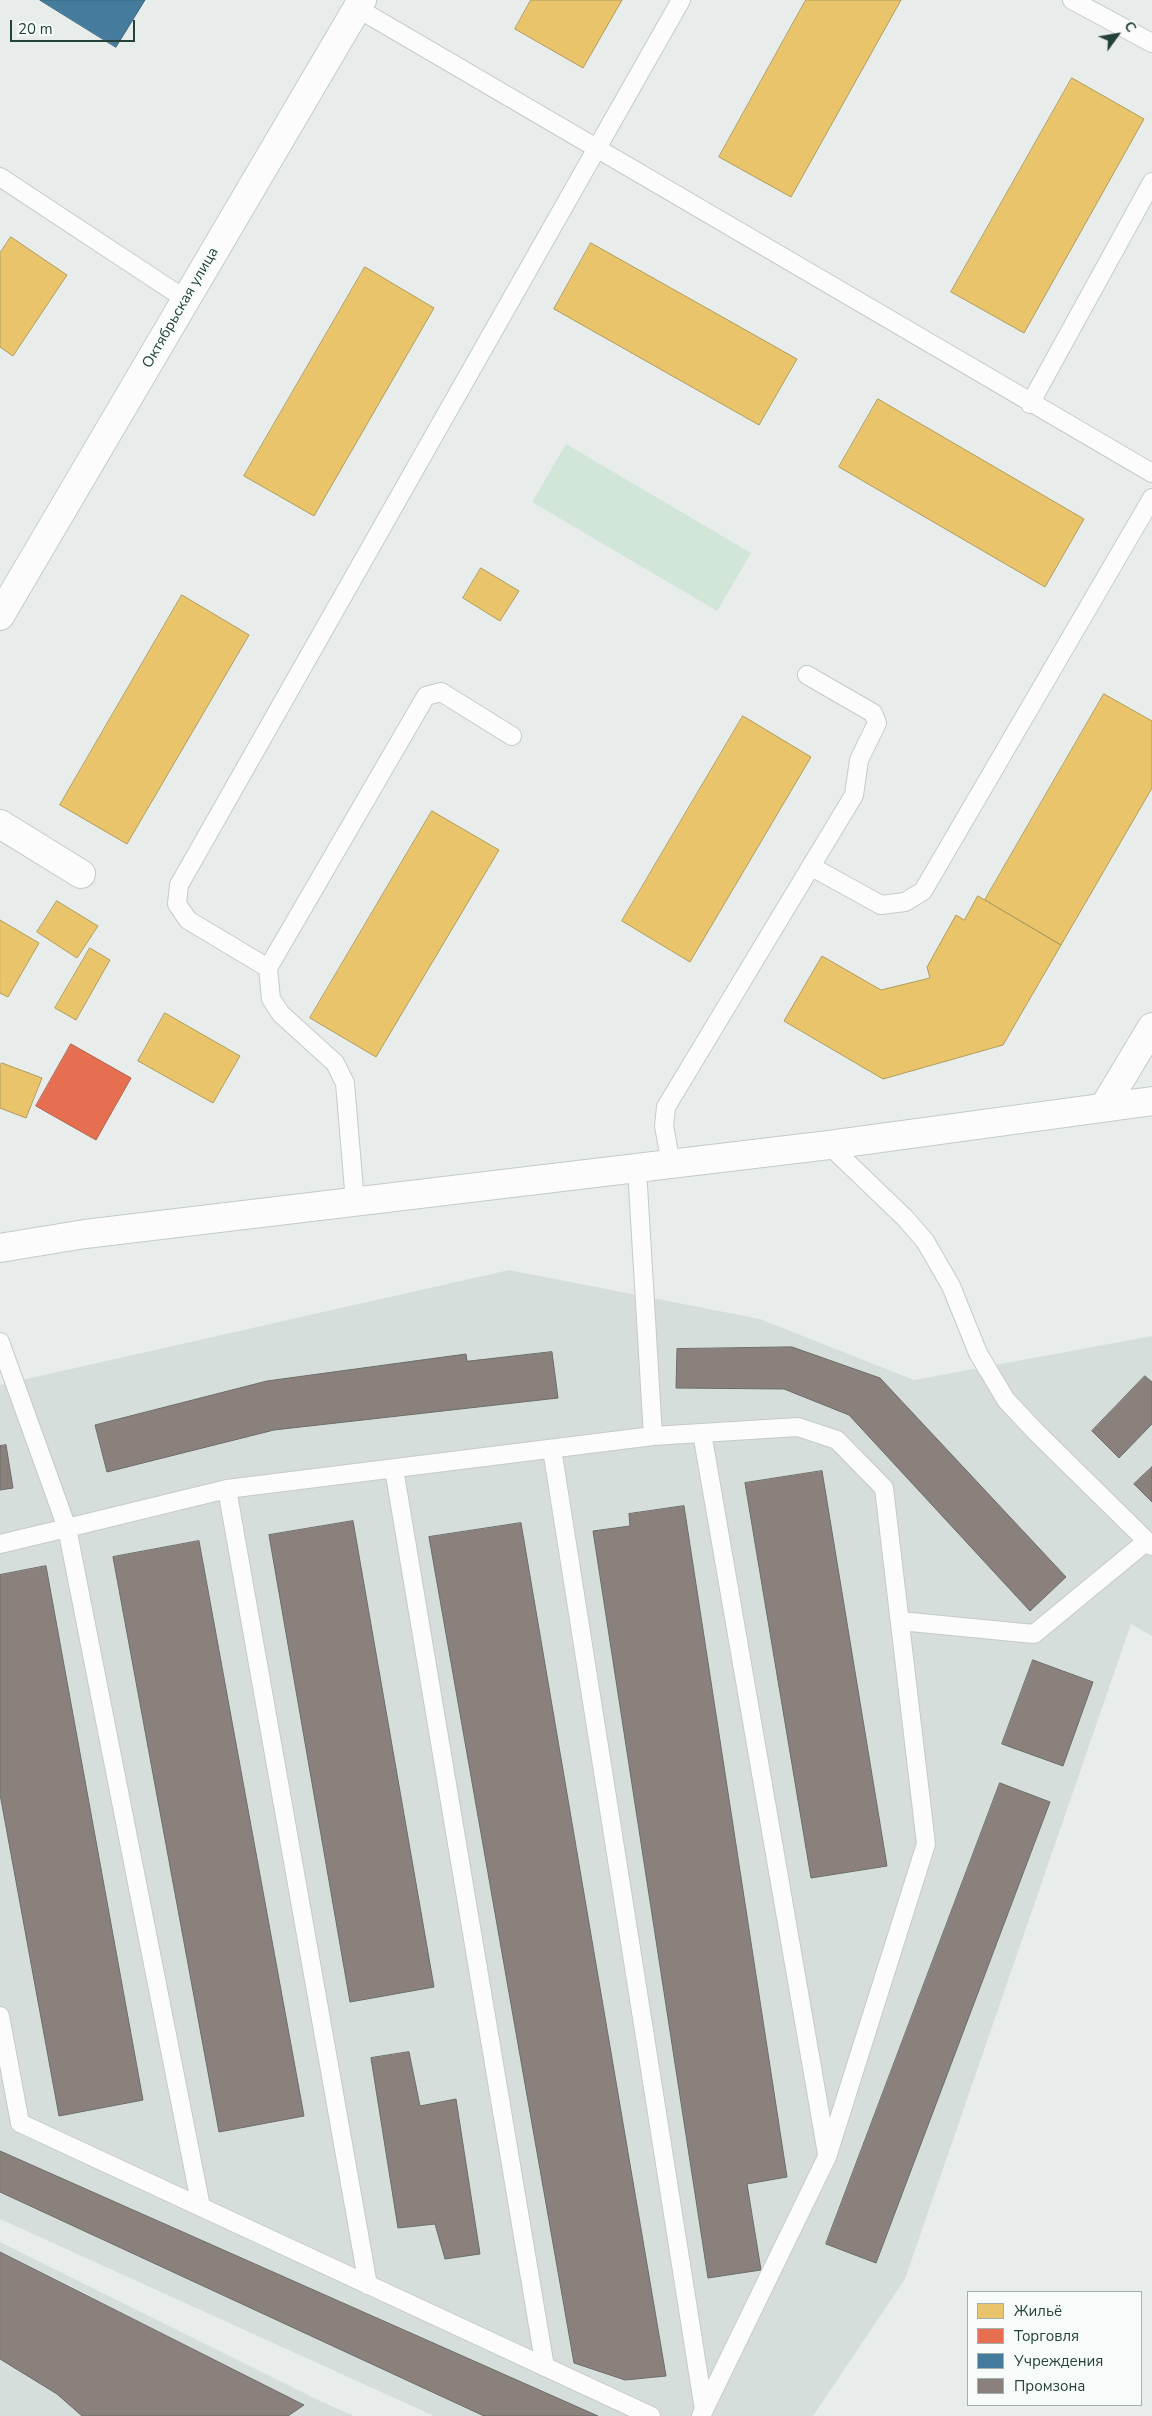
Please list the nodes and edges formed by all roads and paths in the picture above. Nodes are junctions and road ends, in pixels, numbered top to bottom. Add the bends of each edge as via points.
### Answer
1 (681, 0) edge
2 (1072, 0) edge
3 (360, 4) edge
4 (1152, 43) edge
5 (597, 148) junction
6 (0, 177) edge
7 (1152, 182) edge
8 (185, 299) junction
9 (1030, 404) junction
10 (1152, 473) edge
11 (1152, 498) edge
12 (0, 616) edge
13 (807, 675) dead end
14 (512, 736) dead end
15 (0, 824) edge
16 (812, 867) junction
17 (81, 874) dead end
18 (268, 968) junction
19 (1152, 1027) edge
20 (1152, 1101) edge
21 (1104, 1107) junction
22 (829, 1145) junction
23 (671, 1164) junction
24 (637, 1169) junction
25 (355, 1202) junction
26 (0, 1248) edge
27 (0, 1342) edge
28 (702, 1433) junction
29 (654, 1436) junction
30 (552, 1449) junction
31 (394, 1469) junction
32 (227, 1489) junction
33 (67, 1528) junction
34 (0, 1544) edge
35 (1149, 1544) edge
36 (900, 1621) junction
37 (0, 2016) edge
38 (828, 2157) junction
39 (201, 2208) junction
40 (368, 2285) junction
41 (545, 2367) junction
42 (702, 2413) edge
43 (651, 2416) edge

1 - 5 lane
2 - 4 lane
3 - 5 lane
3 - 8 main road, Октябрьская улица
5 - 9 lane
5 - 18 lane via 179,884 177,904 188,920
6 - 8 lane
7 - 9 lane
8 - 12 main road, Октябрьская улица
9 - 10 lane
11 - 16 lane via 923,891 905,902 882,905
13 - 16 lane via 873,713 877,723 859,760 854,795
14 - 18 lane via 441,692 426,696
15 - 17 main road
16 - 23 lane via 666,1107 664,1126
18 - 25 lane via 271,999 281,1014 335,1063 346,1083
19 - 21 main road
20 - 21 main road
21 - 22 main road
22 - 23 main road
22 - 35 lane via 925,1241 951,1286 978,1353 1006,1400
23 - 24 main road
24 - 25 main road
24 - 29 lane
25 - 26 main road via 85,1234
27 - 33 lane
28 - 29 lane
28 - 36 lane via 798,1427 837,1440 884,1488
28 - 38 lane
29 - 30 lane
30 - 31 lane
30 - 42 lane
31 - 32 lane
31 - 41 lane
32 - 33 lane
32 - 40 lane
33 - 34 lane
33 - 39 lane
35 - 36 lane via 1034,1634
36 - 38 lane via 926,1844
37 - 39 lane via 20,2123
38 - 42 lane
39 - 40 lane
40 - 41 lane
41 - 43 lane

